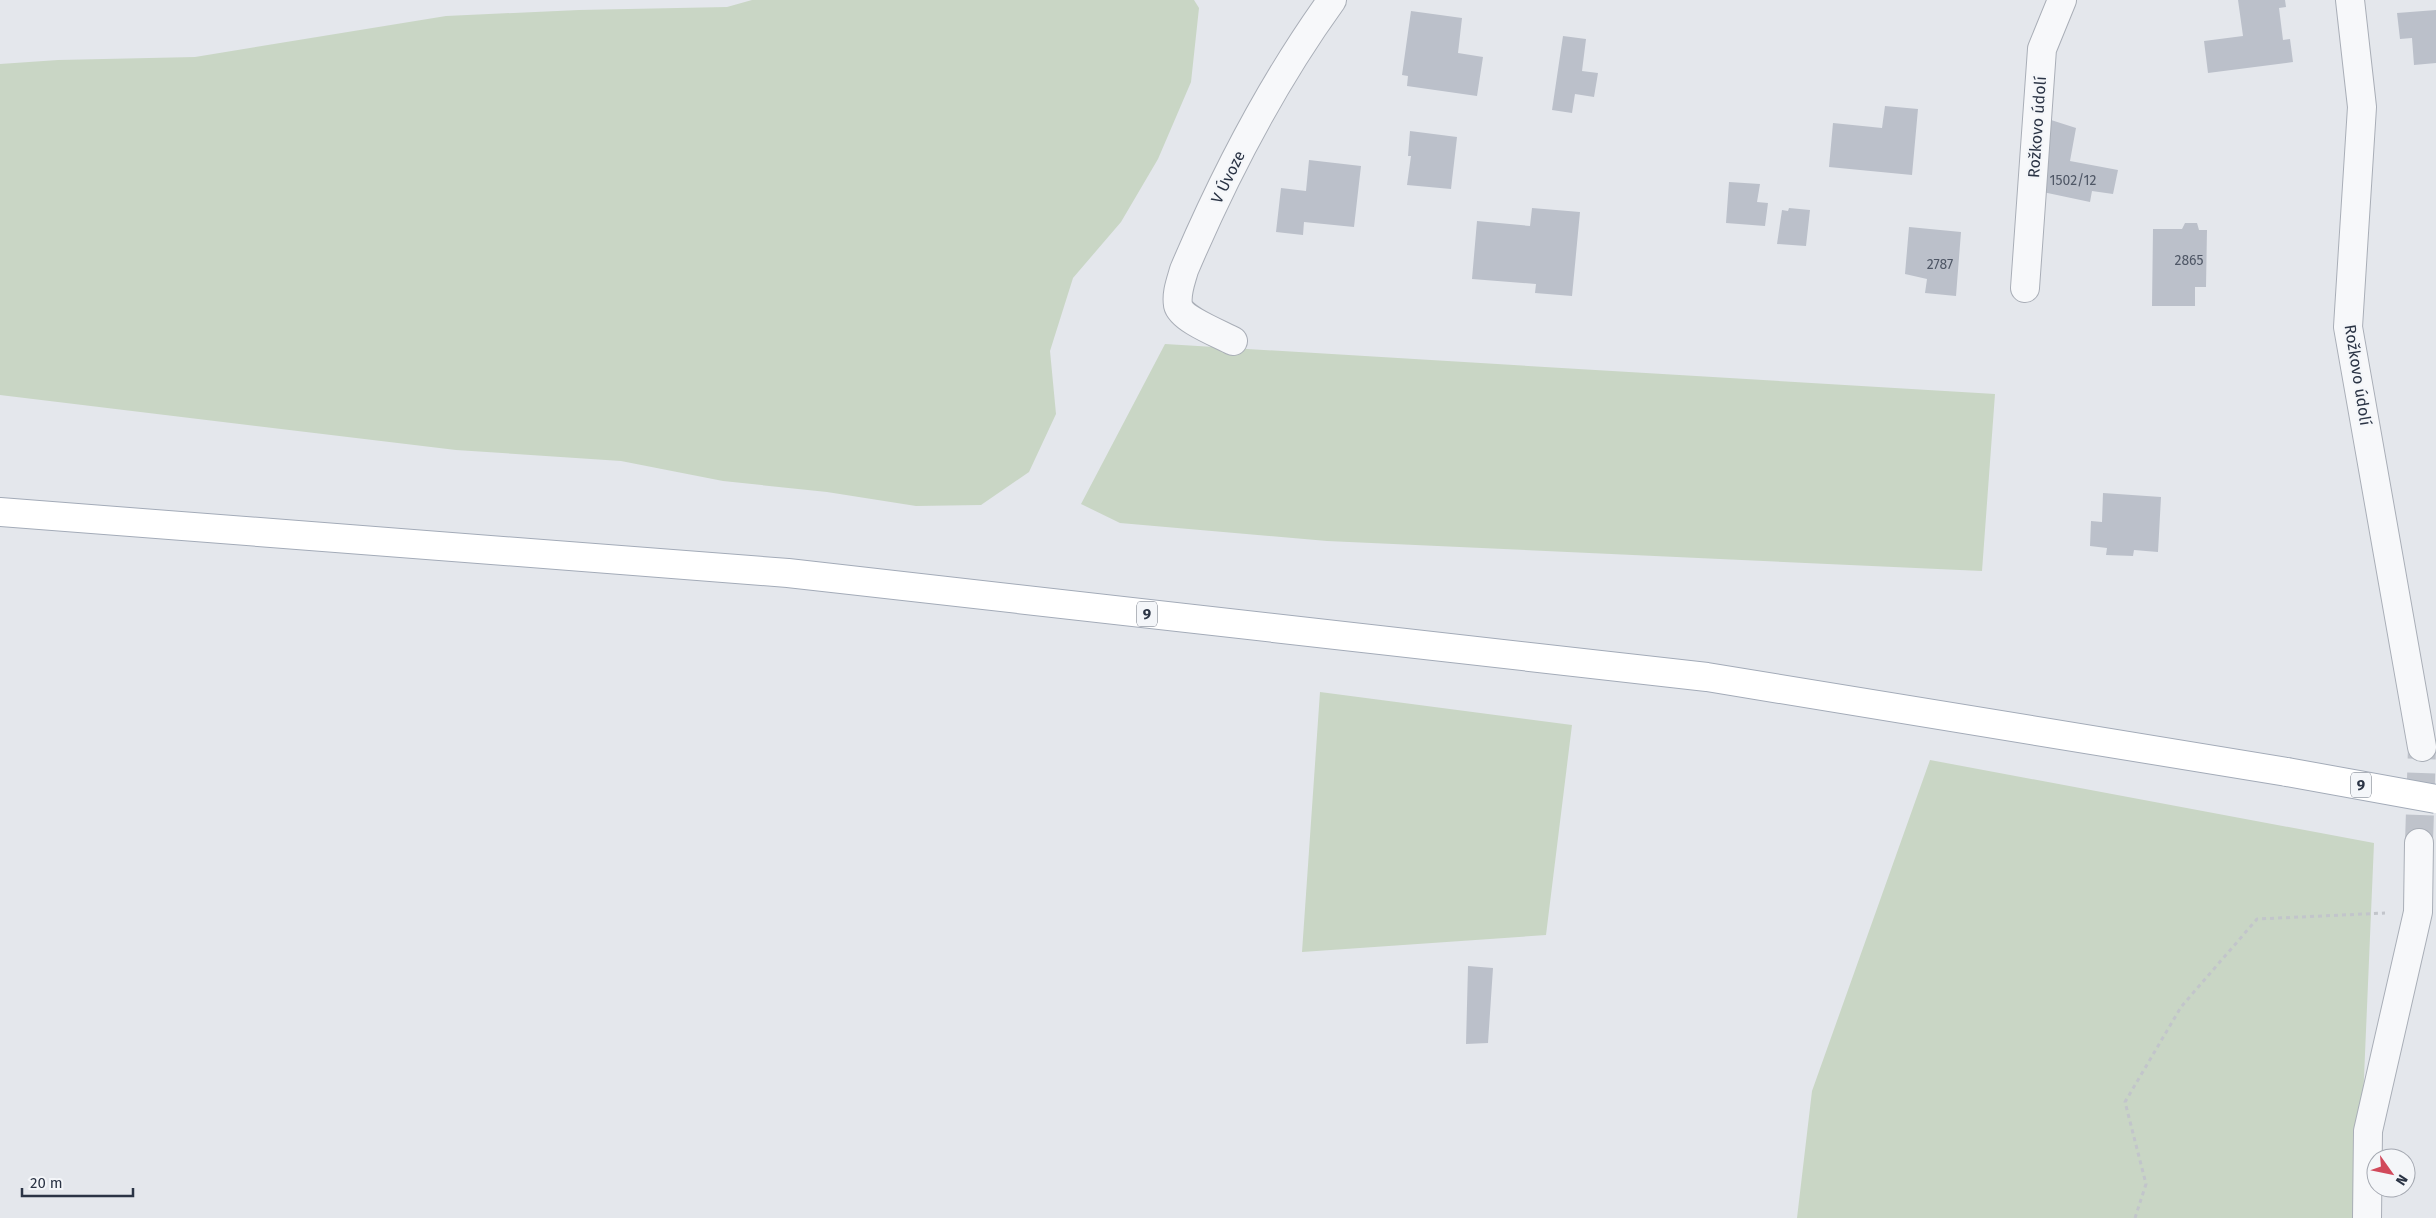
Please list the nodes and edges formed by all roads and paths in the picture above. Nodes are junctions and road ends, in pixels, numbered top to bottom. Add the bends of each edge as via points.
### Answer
1 (1332, 0) edge
2 (2062, 0) edge
3 (2350, 0) edge
4 (2025, 288) dead end
5 (1233, 340) dead end
6 (0, 512) edge
7 (2422, 747) tunnel mouth
8 (2436, 799) edge
9 (2419, 843) tunnel mouth
10 (2418, 912) junction
11 (2135, 1218) edge
12 (2367, 1218) edge

1 - 5 street, V Úvoze via 1259,114 1184,270 1178,306 1184,316
2 - 4 street, Rožkovo údolí via 2042,49
3 - 7 street, Rožkovo údolí via 2362,107 2348,327
6 - 8 main road, 9, bridge via 788,573 1707,677
9 - 10 street
10 - 11 path via 2256,919 2181,1007 2125,1102 2146,1184
10 - 12 street via 2368,1131

